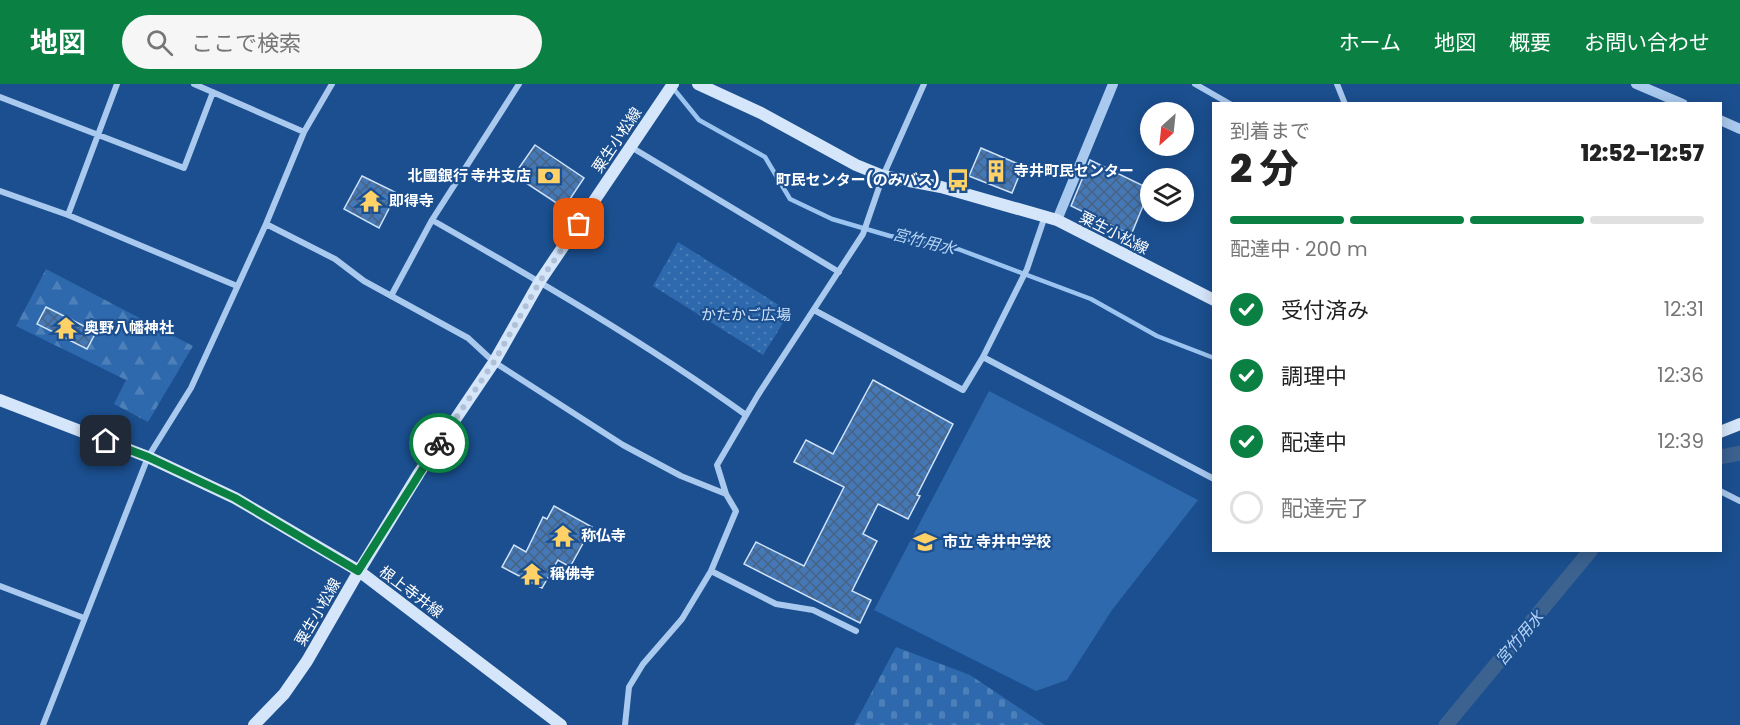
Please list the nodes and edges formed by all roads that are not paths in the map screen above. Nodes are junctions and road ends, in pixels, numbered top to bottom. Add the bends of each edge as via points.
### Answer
1 (117, 84) edge
2 (194, 84) edge
3 (332, 84) edge
4 (519, 84) edge
5 (698, 84) edge
6 (924, 84) edge
7 (1113, 84) edge
8 (1195, 84) edge
9 (1337, 84) edge
10 (1636, 84) edge
11 (670, 88) edge
12 (213, 92) junction
13 (0, 97) edge
14 (1226, 102) edge
15 (1344, 102) edge
16 (1678, 102) edge
17 (1722, 121) edge
18 (1740, 129) edge
19 (304, 132) junction
20 (99, 136) junction
21 (631, 147) junction
22 (883, 176) junction
23 (0, 191) edge
24 (68, 215) junction
25 (1051, 218) junction
26 (432, 220) junction
27 (266, 224) junction
28 (839, 272) junction
29 (540, 281) junction
30 (237, 286) junction
31 (391, 296) junction
32 (1212, 299) edge
33 (814, 310) junction
34 (983, 357) junction
35 (494, 362) junction
36 (0, 400) edge
37 (746, 415) junction
38 (1740, 424) edge
39 (1722, 431) edge
40 (148, 457) junction
41 (1212, 478) edge
42 (1722, 492) edge
43 (726, 494) junction
44 (1740, 501) edge
45 (358, 571) junction
46 (711, 571) junction
47 (0, 586) edge
48 (84, 618) junction
49 (856, 631) dead end
50 (43, 725) edge
51 (254, 725) edge
52 (561, 725) edge
53 (625, 725) edge

1 - 20 street
2 - 12 street
3 - 19 street
4 - 26 street
5 - 22 main road, 粟生小松線
6 - 22 street
7 - 25 street
8 - 14 street
9 - 15 street
10 - 16 street
11 - 21 main road, 粟生小松線
12 - 19 street
12 - 20 street via 184,168
13 - 20 street
17 - 18 street
19 - 27 street
20 - 24 street
21 - 28 street
21 - 29 main road, 粟生小松線
22 - 25 main road, 粟生小松線 via 941,187
22 - 28 street via 863,234
23 - 24 street
24 - 30 street
25 - 32 main road, 粟生小松線
25 - 34 street
26 - 29 street
26 - 31 street
27 - 30 street
27 - 31 street via 335,259
28 - 33 street
29 - 35 main road, 粟生小松線
29 - 37 street
30 - 40 street via 191,388
31 - 35 street via 468,338
33 - 34 street via 963,390
33 - 37 street
34 - 41 street
35 - 43 street via 623,445 681,476
35 - 45 main road, 粟生小松線
36 - 40 main road, 根上寺井線
37 - 43 street via 717,465
38 - 39 main road
40 - 45 main road, 根上寺井線 via 235,498
40 - 48 street
42 - 44 street
43 - 46 street via 736,512
45 - 51 main road, 粟生小松線 via 307,661 284,694
45 - 52 main road, 根上寺井線
46 - 49 street via 776,604 813,610
46 - 53 street via 682,619 642,664 629,687
47 - 48 street
48 - 50 street

